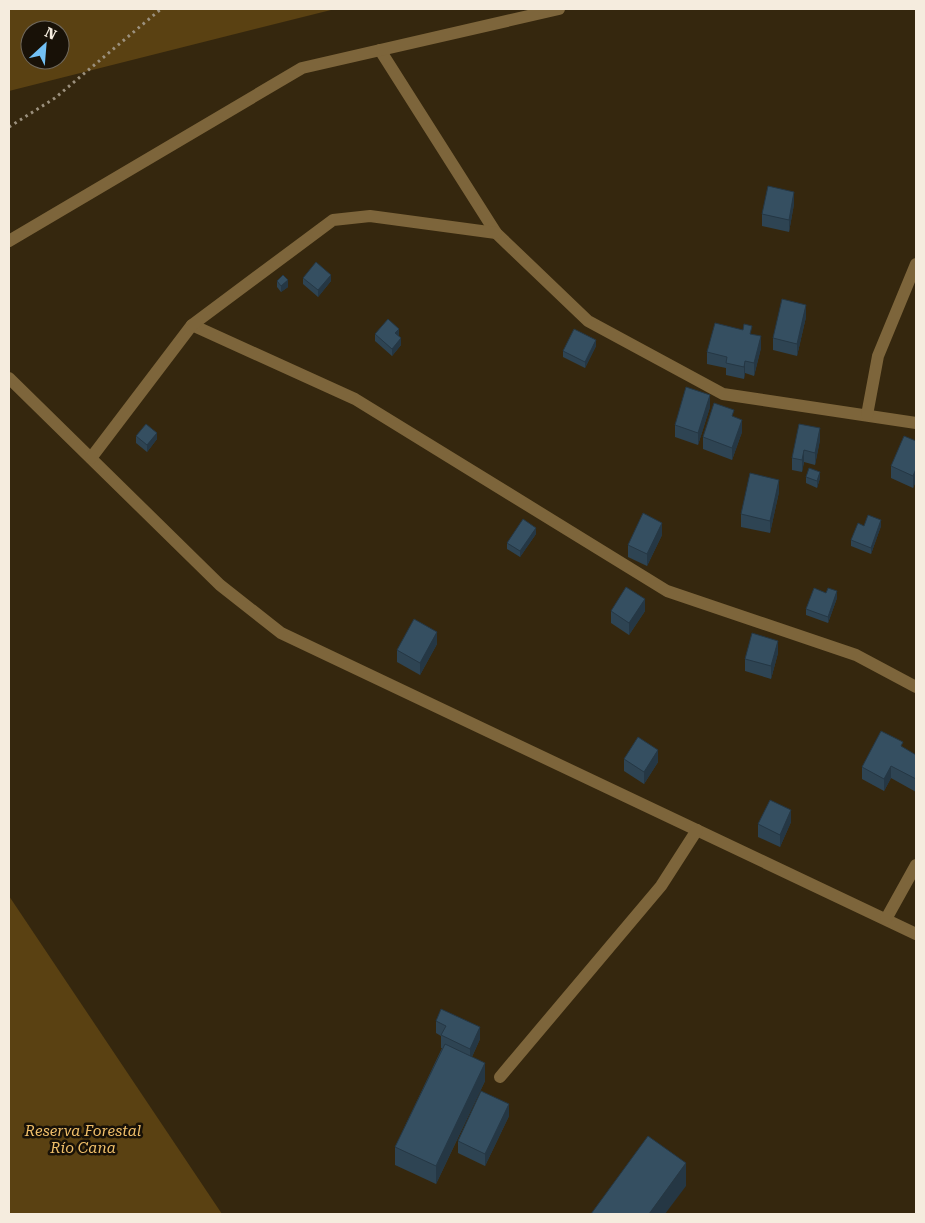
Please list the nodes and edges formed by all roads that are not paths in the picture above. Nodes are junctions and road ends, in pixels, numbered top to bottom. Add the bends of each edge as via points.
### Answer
1 (559, 9) edge
2 (380, 50) junction
3 (496, 234) junction
4 (9, 241) edge
5 (916, 264) edge
6 (192, 325) junction
7 (9, 378) edge
8 (868, 415) junction
9 (916, 423) edge
10 (91, 458) junction
11 (916, 687) edge
12 (697, 830) junction
13 (916, 865) edge
14 (886, 919) junction
15 (916, 934) edge
16 (500, 1077) dead end

1 - 2 street
2 - 3 street
2 - 4 street via 302,68
3 - 6 street via 370,216 333,220
3 - 8 street via 588,321 723,394
5 - 8 street via 878,356
6 - 10 street
6 - 11 street via 355,399 667,592 856,655
7 - 10 street
8 - 9 street
10 - 12 street via 220,585 281,633
12 - 14 street
12 - 16 street via 661,886
13 - 14 street
14 - 15 street

